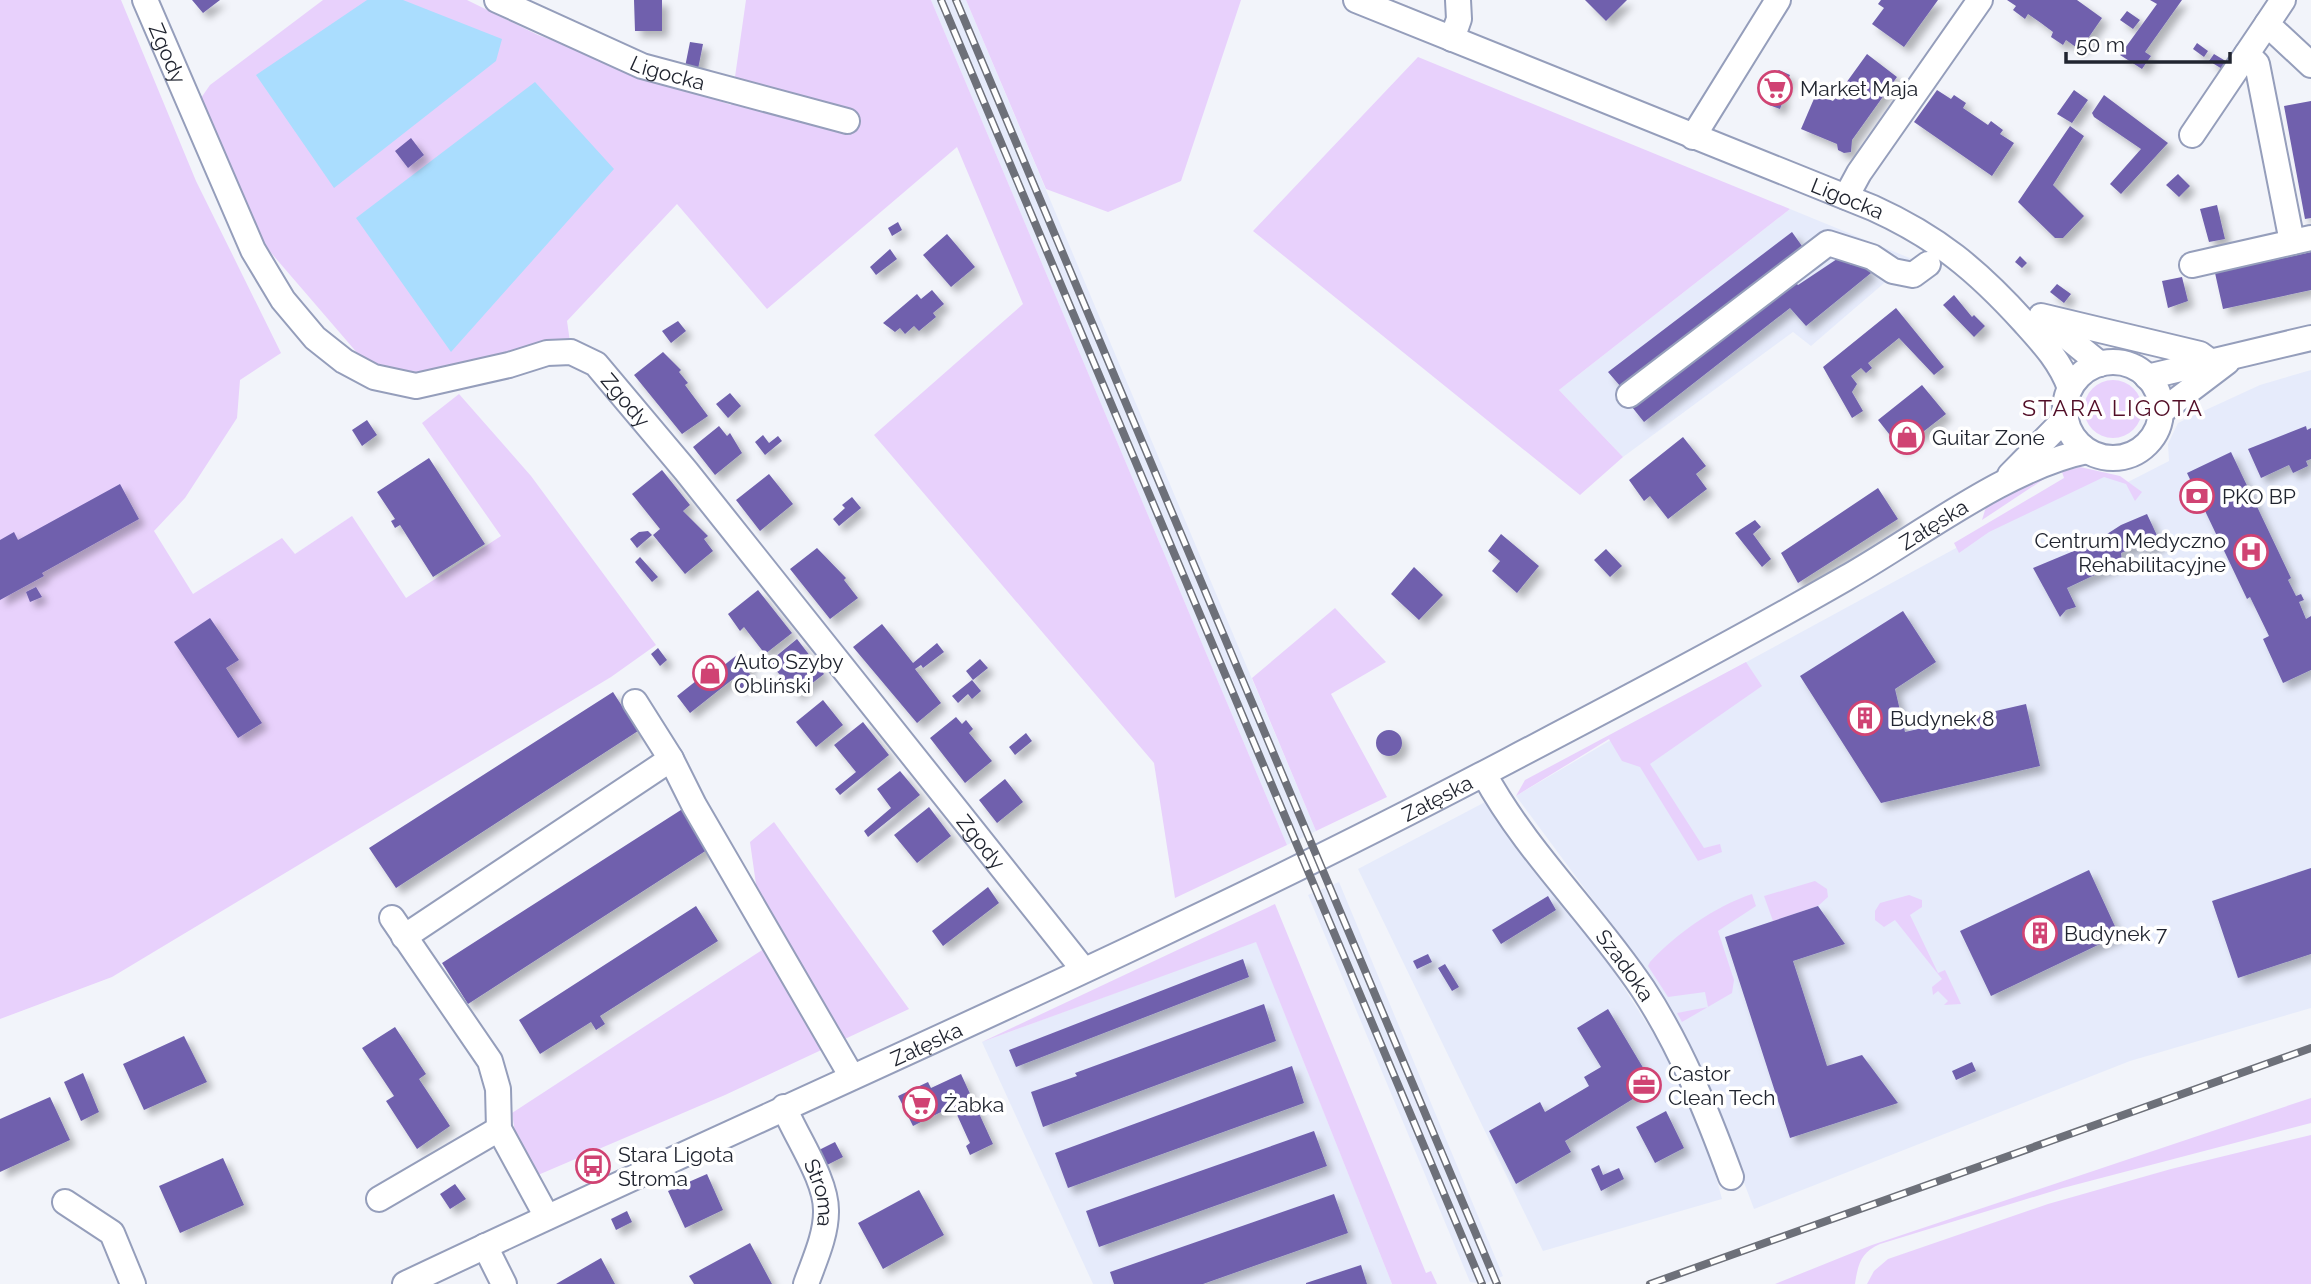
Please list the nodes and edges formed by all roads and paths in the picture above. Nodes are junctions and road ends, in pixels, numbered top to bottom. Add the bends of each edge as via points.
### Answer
1 (145, 0) edge
2 (498, 0) edge
3 (1356, 0) edge
4 (1458, 0) edge
5 (1777, 0) edge
6 (1980, 0) edge
7 (2283, 0) edge
8 (2267, 24) junction
9 (1452, 39) junction
10 (2247, 54) junction
11 (2311, 65) edge
12 (847, 121) dead end
13 (2192, 135) dead end
14 (1693, 137) junction
15 (1846, 197) junction
16 (2302, 240) edge
17 (1927, 264) dead end
18 (2192, 265) dead end
19 (1990, 284) junction
20 (2041, 316) junction
21 (2311, 338) edge
22 (2235, 355) junction
23 (2211, 362) junction
24 (2100, 364) junction
25 (2147, 377) junction
26 (2070, 388) junction
27 (1629, 395) dead end
28 (2161, 412) junction
29 (2066, 418) junction
30 (2087, 451) junction
31 (2002, 483) junction
32 (635, 702) dead end
33 (671, 759) junction
34 (1484, 774) junction
35 (1083, 969) junction
36 (852, 1077) junction
37 (784, 1107) junction
38 (499, 1129) junction
39 (1731, 1177) dead end
40 (379, 1199) dead end
41 (65, 1202) dead end
42 (547, 1217) junction
43 (485, 1246) junction
44 (133, 1284) edge
45 (405, 1284) edge
46 (505, 1284) edge
47 (806, 1284) edge

1 - 35 street, Zgody via 253,250 283,300 315,338 374,377 416,386 547,353 571,352 596,364 704,492
2 - 12 street, Ligocka via 642,66
3 - 9 street, Ligocka
4 - 9 street via 1459,19
5 - 14 street
6 - 15 street
7 - 8 street
8 - 10 street
8 - 11 street
9 - 14 street, Ligocka
10 - 13 street
10 - 16 street via 2257,64
14 - 15 street, Ligocka
15 - 19 street, Ligocka via 1941,244
16 - 18 street
17 - 27 street via 1913,275 1893,271 1872,257 1828,243
19 - 20 street, Ligocka
19 - 26 street, Ligocka via 2051,352
20 - 23 street via 2200,354
20 - 24 street, Ligocka
21 - 22 street
22 - 23 street
22 - 28 street
23 - 25 street
24 - 25 street via 2122,363
24 - 26 street via 2080,375
25 - 28 street via 2158,393
26 - 29 street
28 - 30 street via 2153,436 2138,451 2112,458
29 - 30 street via 2071,433
29 - 31 street, Załęska
30 - 31 street, Załęska
31 - 34 street, Załęska via 1778,617
32 - 33 street
33 - 36 street
33 - 38 street via 398,927 490,1061 498,1089
34 - 35 street, Załęska via 1328,855
34 - 39 street, Szadoka via 1526,841 1644,990 1704,1102
35 - 36 street, Załęska
36 - 37 street, Załęska
37 - 42 street, Załęska
37 - 47 street, Stroma via 826,1206 822,1236
38 - 40 street
38 - 42 street
41 - 44 street via 112,1233
42 - 43 street, Załęska
43 - 45 street, Załęska
43 - 46 street

